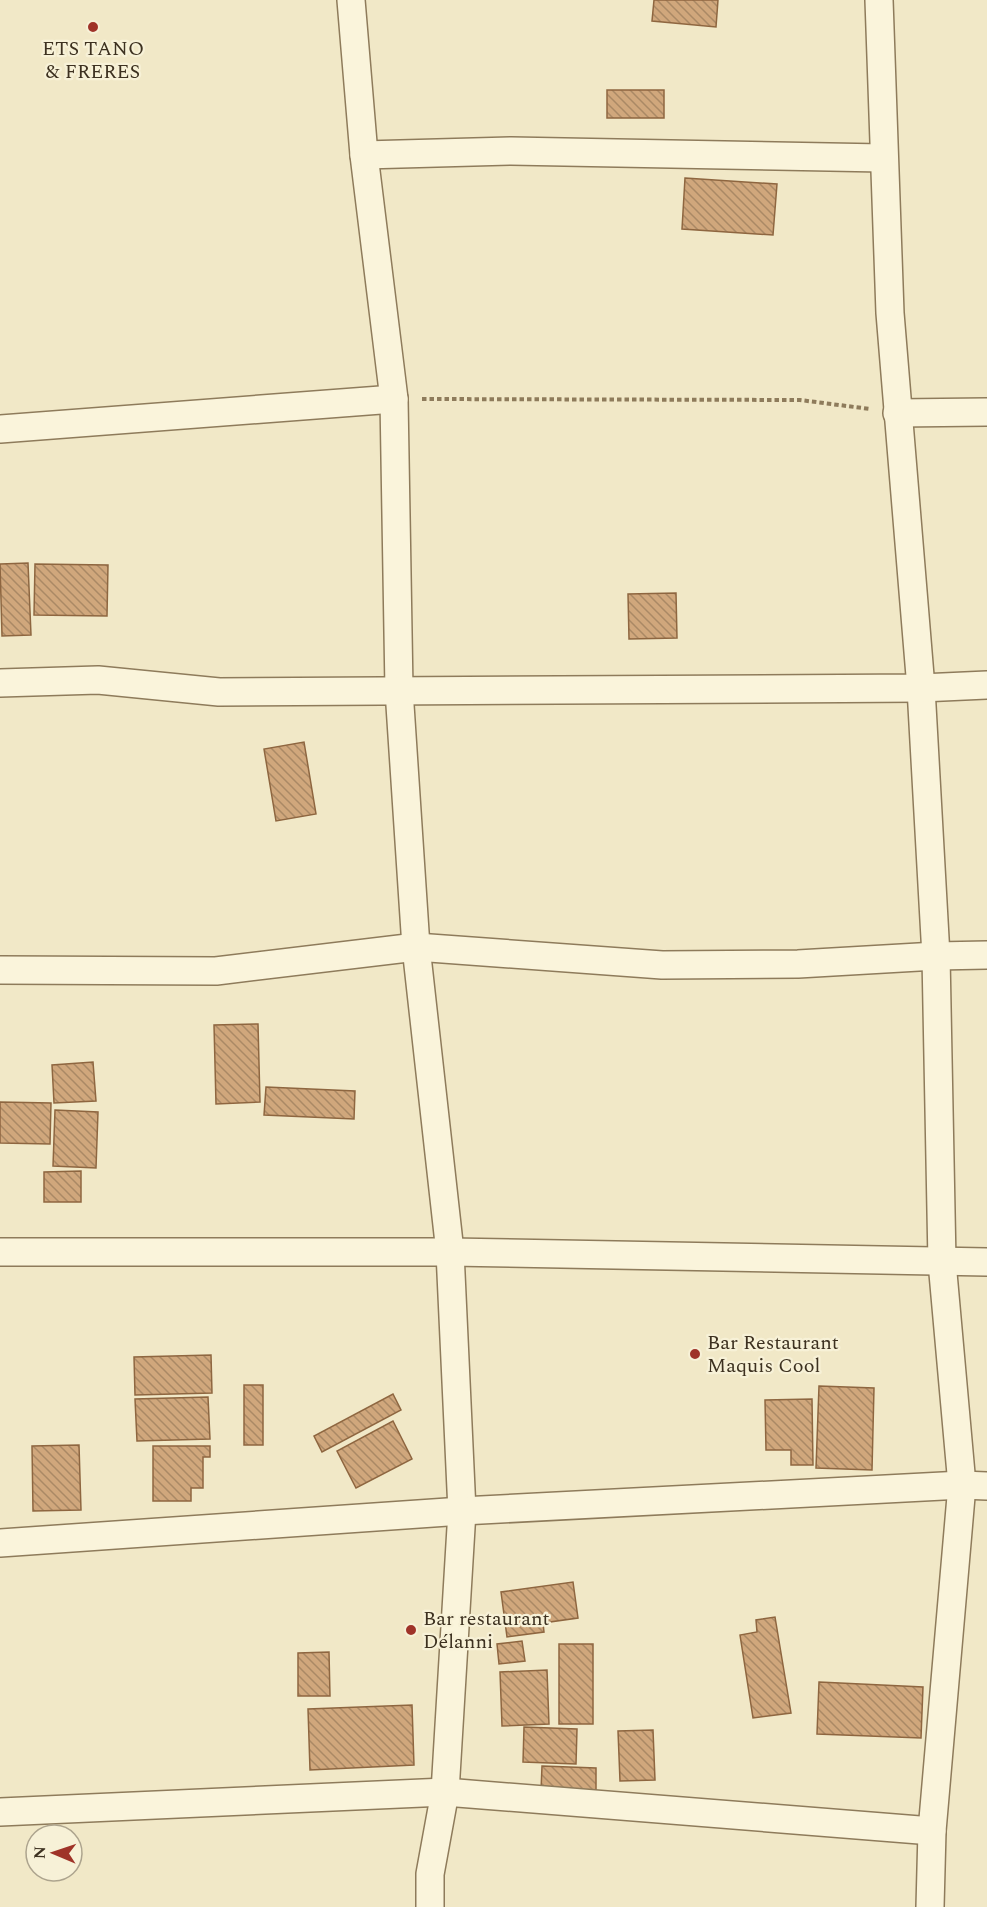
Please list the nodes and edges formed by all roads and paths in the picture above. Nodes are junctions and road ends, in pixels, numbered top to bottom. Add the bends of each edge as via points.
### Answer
1 (351, 0) edge
2 (879, 0) edge
3 (364, 155) junction
4 (883, 158) junction
5 (394, 399) junction
6 (987, 412) edge
7 (897, 413) junction
8 (0, 429) edge
9 (0, 683) edge
10 (987, 685) edge
11 (921, 688) junction
12 (399, 690) junction
13 (416, 947) junction
14 (987, 955) edge
15 (936, 956) junction
16 (0, 970) edge
17 (0, 1252) edge
18 (450, 1252) junction
19 (942, 1262) junction
20 (987, 1263) edge
21 (975, 1486) edge
22 (462, 1511) junction
23 (0, 1543) edge
24 (445, 1792) junction
25 (0, 1812) edge
26 (932, 1831) junction
27 (430, 1907) edge
28 (930, 1907) edge

1 - 3 street
2 - 4 street
3 - 4 street via 511,151
3 - 5 street
4 - 7 street
5 - 7 path via 800,400
5 - 8 street
5 - 12 street
6 - 7 street
7 - 11 street
9 - 12 street via 98,680 219,692
10 - 11 street
11 - 12 street
11 - 15 street
12 - 13 street
13 - 15 street via 662,965 798,964
13 - 16 street via 216,971
13 - 18 street
14 - 15 street
15 - 19 street
17 - 18 street
18 - 19 street
18 - 22 street
19 - 20 street
19 - 21 street
21 - 22 street
21 - 26 street
22 - 23 street
22 - 24 street
24 - 25 street
24 - 26 street
24 - 27 street via 430,1874
26 - 28 street

